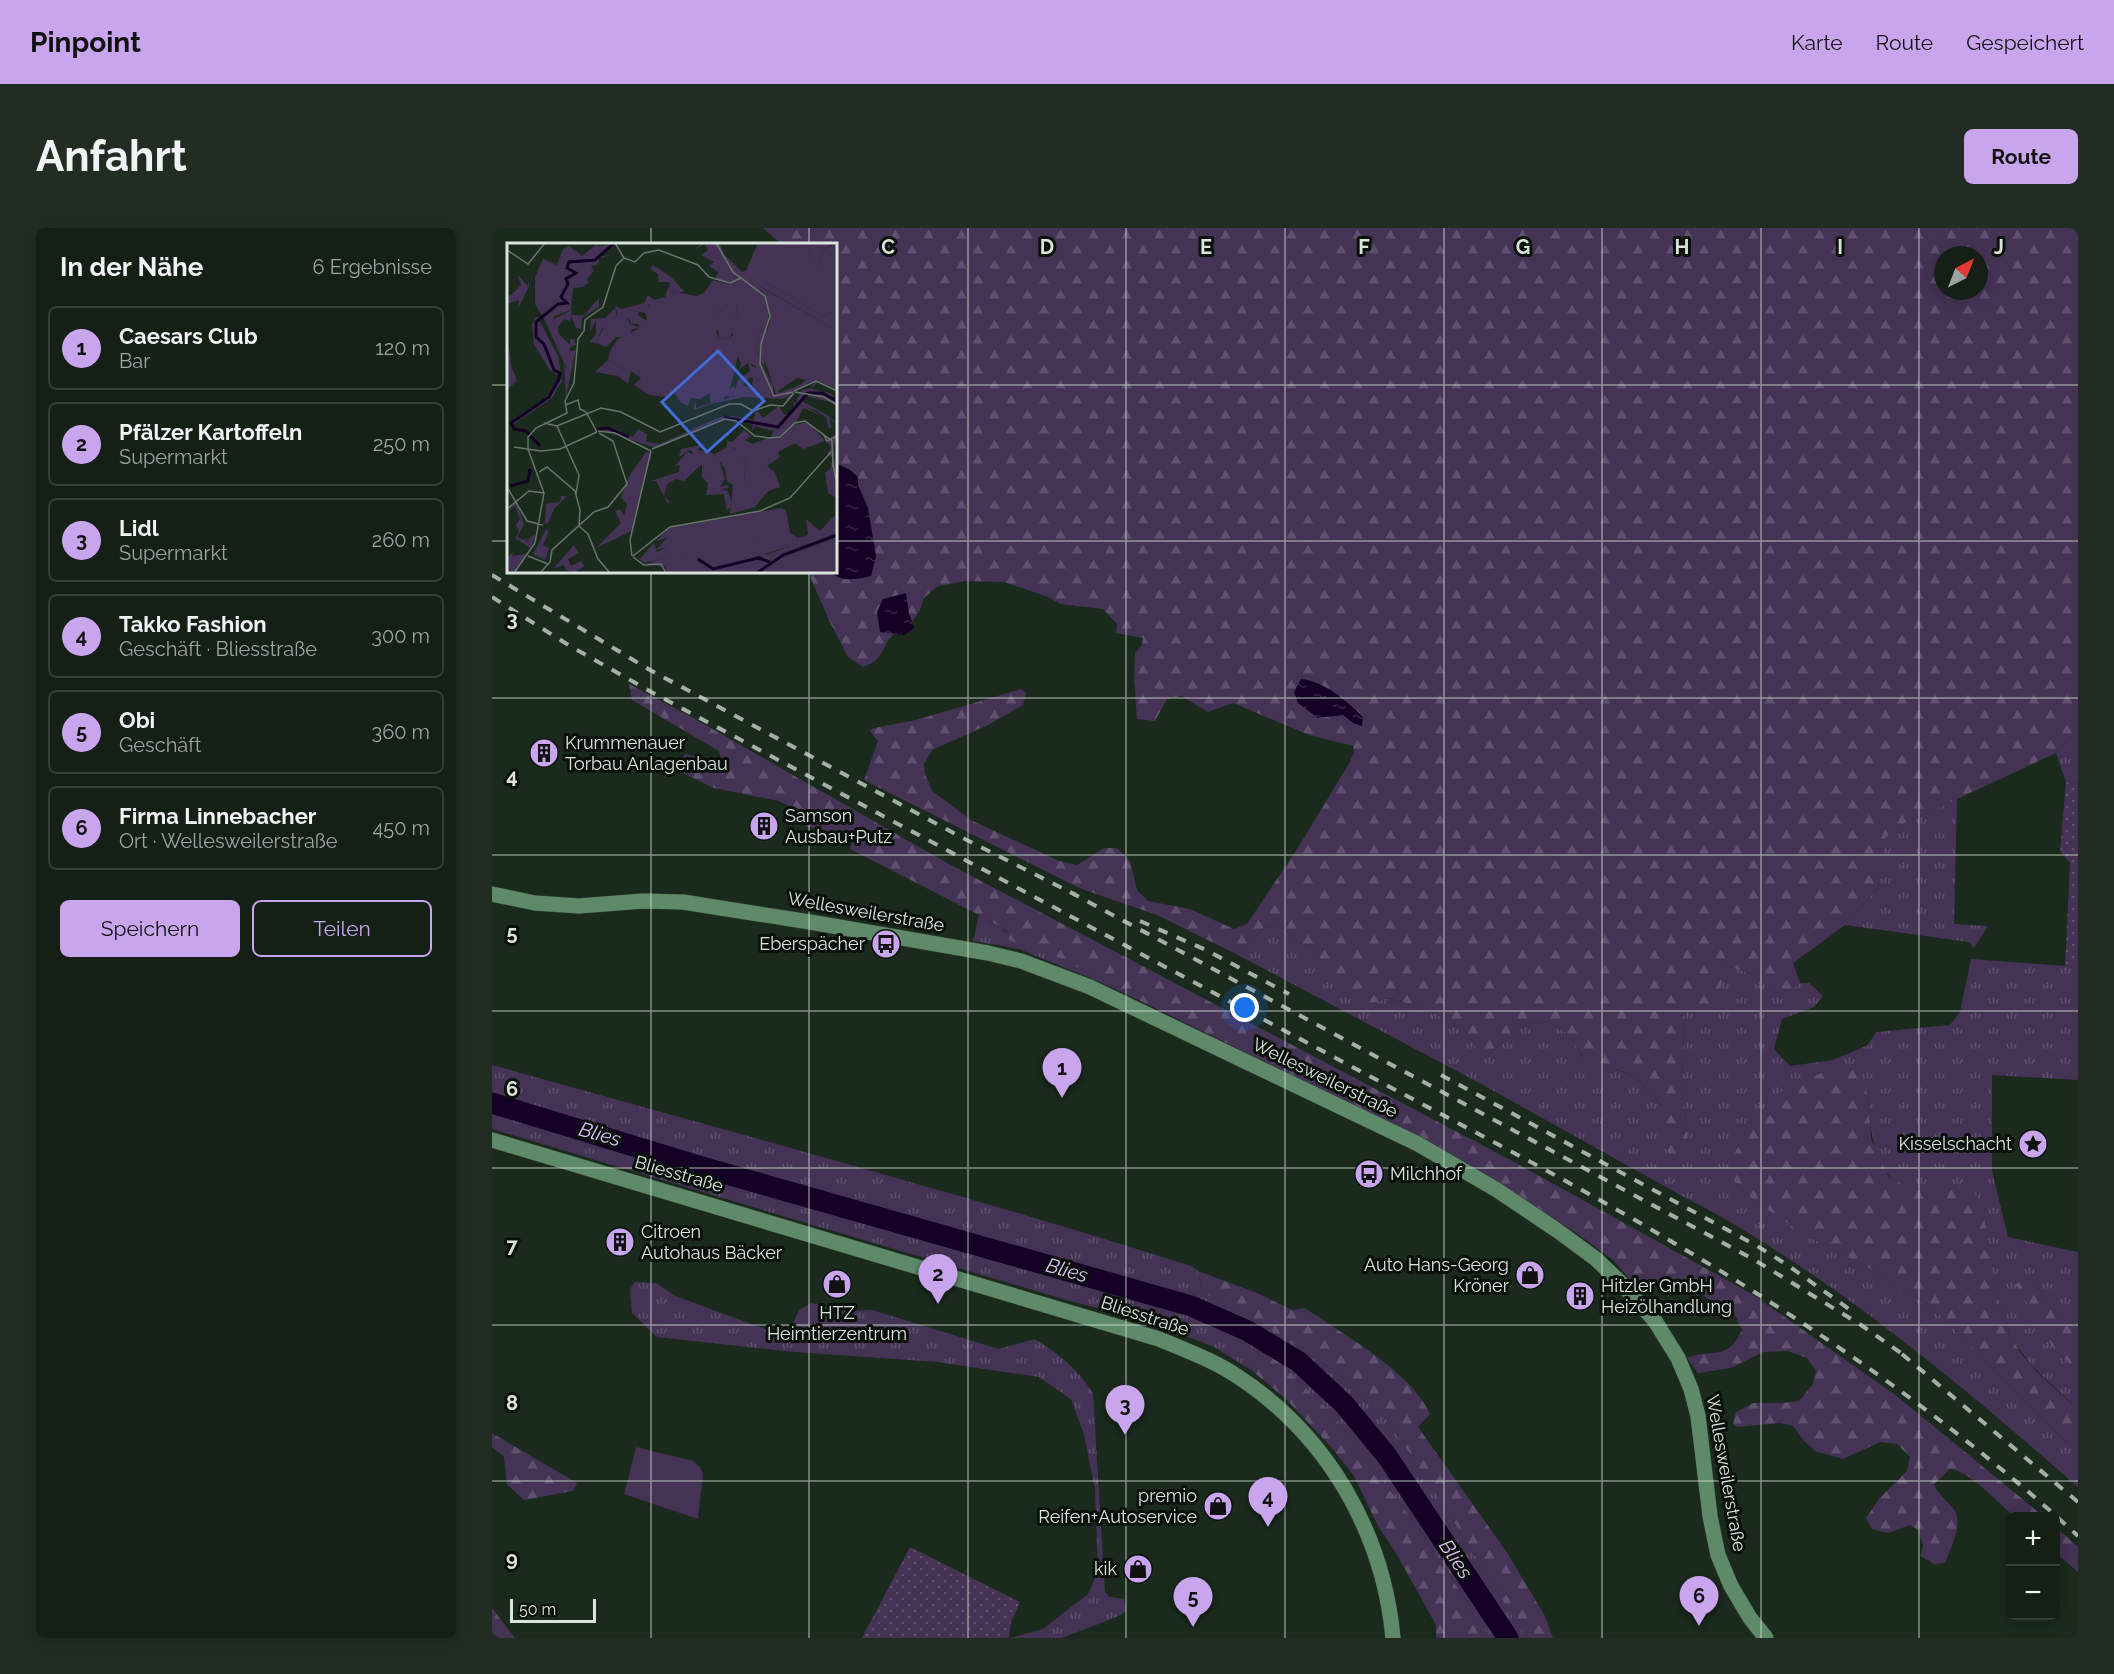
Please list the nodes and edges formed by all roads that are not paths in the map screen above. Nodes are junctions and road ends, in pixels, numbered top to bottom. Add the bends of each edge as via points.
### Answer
1 (492, 894) edge
2 (492, 1140) edge
3 (1393, 1638) edge
4 (1766, 1638) edge

1 - 4 street, Wellesweilerstraße via 535,903 579,906 683,902 1021,961 1090,987 1418,1144 1497,1190 1596,1259 1655,1321 1678,1358 1698,1416 1718,1555 1749,1618
2 - 3 street, Bliesstraße via 1159,1339 1235,1375 1292,1419 1345,1486 1376,1551

